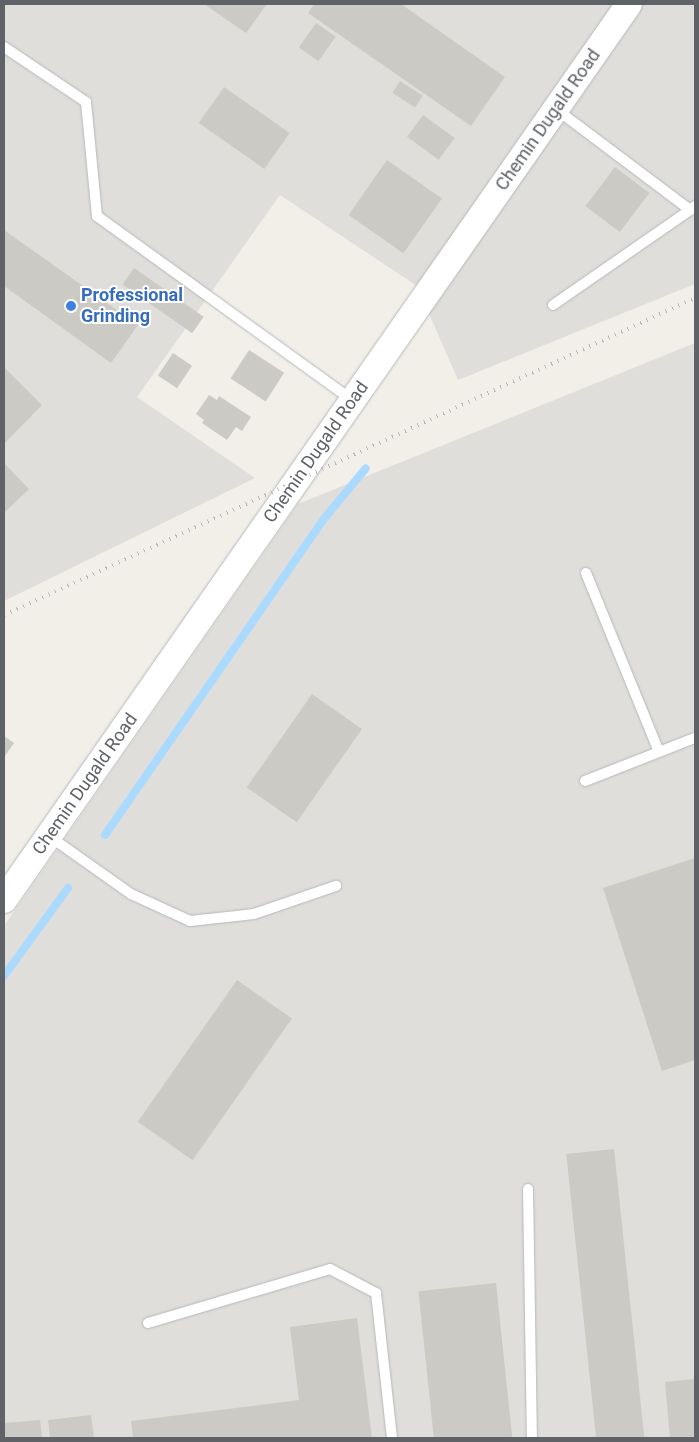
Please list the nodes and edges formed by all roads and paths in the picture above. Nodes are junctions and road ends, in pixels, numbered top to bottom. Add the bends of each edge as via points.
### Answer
1 (629, 4) edge
2 (4, 47) edge
3 (556, 109) junction
4 (692, 208) edge
5 (553, 305) dead end
6 (353, 400) junction
7 (586, 573) dead end
8 (695, 738) edge
9 (659, 752) junction
10 (585, 781) dead end
11 (49, 836) junction
12 (336, 886) dead end
13 (4, 900) edge
14 (528, 1189) dead end
15 (148, 1323) dead end
16 (392, 1438) edge
17 (532, 1438) edge

1 - 3 street, Chemin Dugald Road
2 - 6 lane via 86,102 97,216
3 - 4 lane
3 - 6 street, Chemin Dugald Road
4 - 5 lane
6 - 11 street, Chemin Dugald Road
7 - 9 lane
8 - 9 lane
9 - 10 lane
11 - 12 lane via 131,894 190,921 254,914
11 - 13 street, Chemin Dugald Road
14 - 17 lane
15 - 16 lane via 330,1269 376,1294

